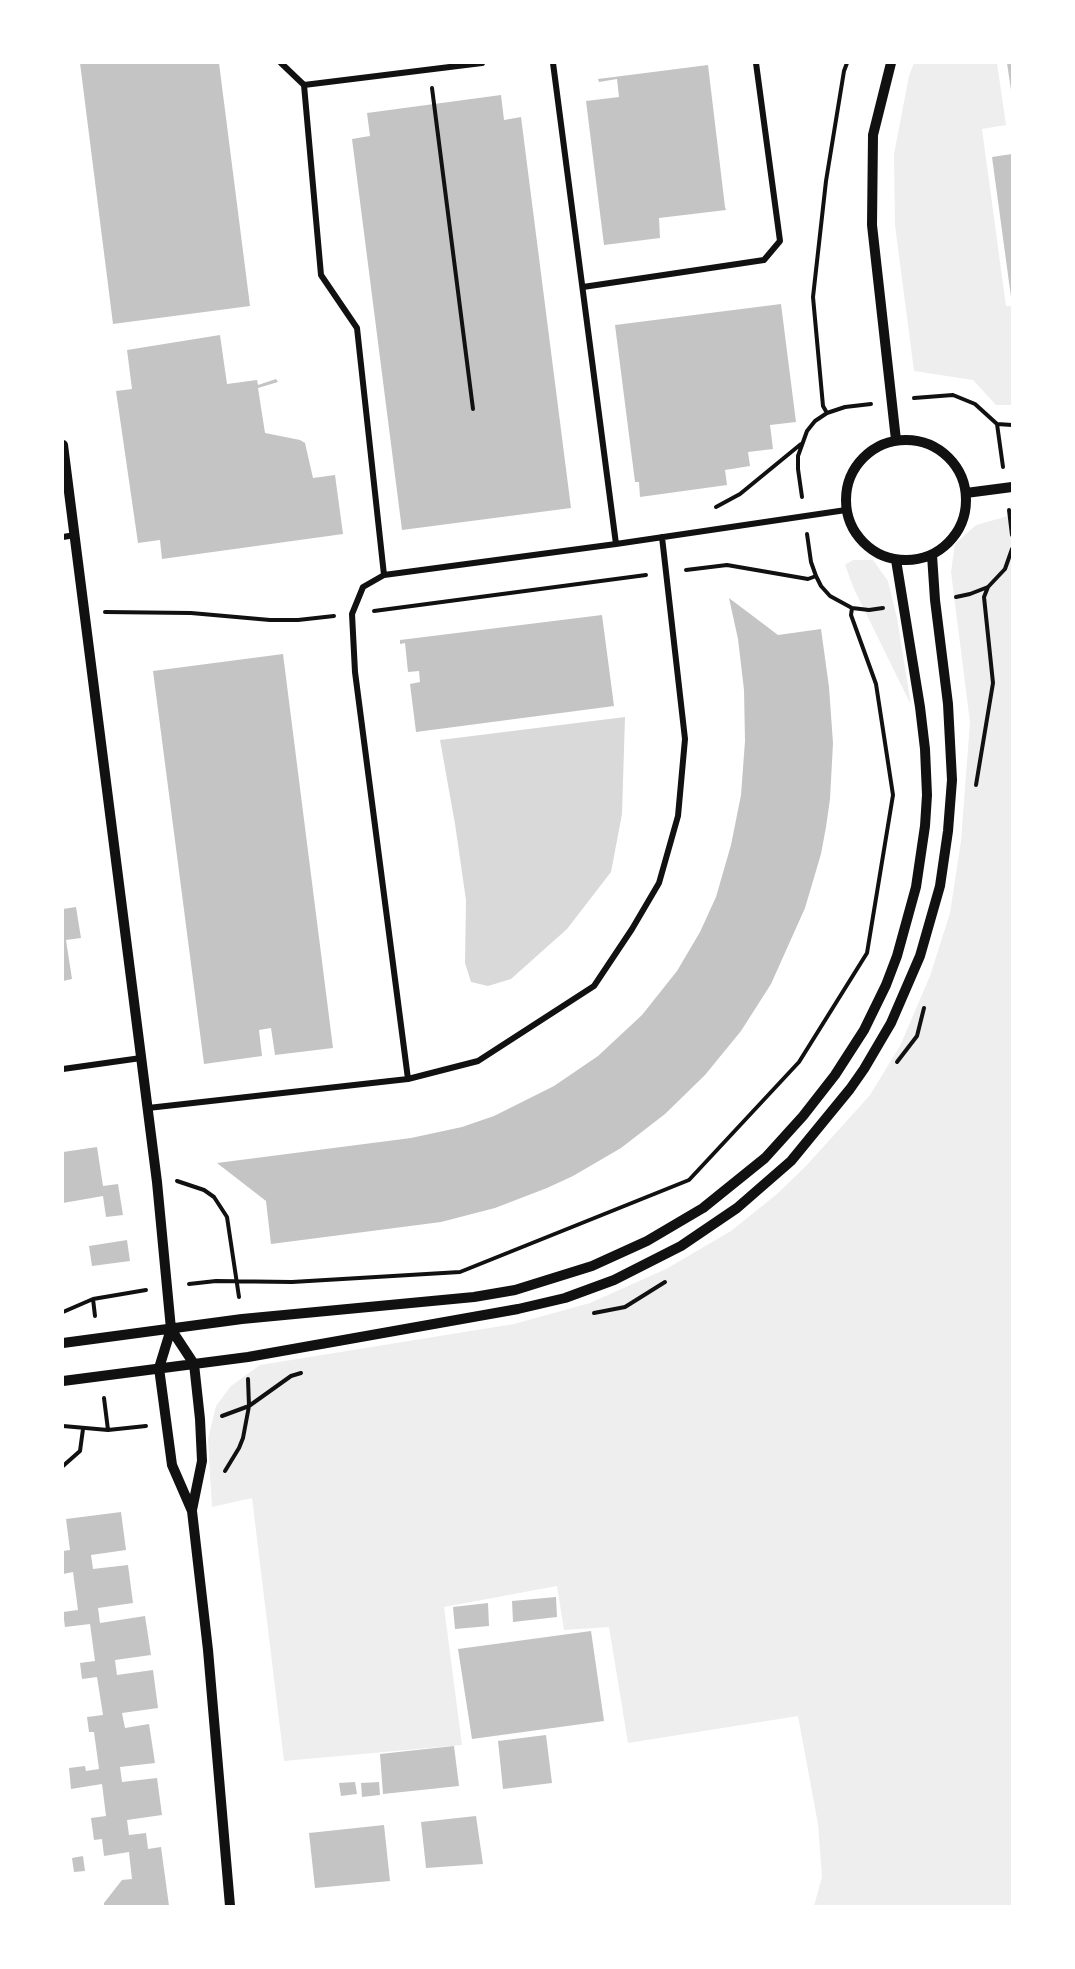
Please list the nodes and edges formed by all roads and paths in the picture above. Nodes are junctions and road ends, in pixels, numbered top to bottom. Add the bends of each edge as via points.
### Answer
1 (281, 63) edge
2 (482, 63) edge
3 (553, 63) edge
4 (756, 63) edge
5 (847, 63) edge
6 (891, 63) edge
7 (430, 70) junction
8 (304, 84) junction
9 (583, 287) junction
10 (473, 409) dead end
11 (827, 414) dead end
12 (998, 424) dead end
13 (1012, 425) edge
14 (896, 441) junction
15 (802, 443) dead end
16 (63, 445) edge
17 (1012, 487) edge
18 (966, 493) junction
19 (711, 510) dead end
20 (846, 510) junction
21 (69, 536) edge
22 (662, 537) junction
23 (616, 544) junction
24 (1012, 549) edge
25 (932, 555) junction
26 (1011, 558) edge
27 (896, 560) junction
28 (665, 573) junction
29 (384, 575) junction
30 (816, 576) dead end
31 (852, 608) dead end
32 (85, 614) junction
33 (352, 614) junction
34 (975, 795) dead end
35 (926, 1001) dead end
36 (142, 1058) junction
37 (63, 1069) edge
38 (890, 1071) dead end
39 (408, 1079) junction
40 (148, 1108) junction
41 (674, 1276) dead end
42 (169, 1287) junction
43 (63, 1312) edge
44 (591, 1314) dead end
45 (171, 1329) junction
46 (63, 1343) edge
47 (194, 1364) junction
48 (159, 1368) junction
49 (307, 1371) dead end
50 (63, 1381) edge
51 (200, 1419) junction
52 (165, 1424) junction
53 (63, 1426) edge
54 (83, 1429) junction
55 (63, 1466) edge
56 (192, 1511) junction
57 (230, 1906) edge

1 - 8 street
2 - 7 street
3 - 9 street
4 - 9 street via 780,241 764,260
5 - 11 path via 826,181 813,297 823,406
6 - 14 street via 873,135 872,225
7 - 8 street
7 - 10 path
8 - 29 street via 321,274 357,328
9 - 23 street
12 - 13 path
14 - 18 street via 920,441 942,452 958,470
14 - 20 street via 874,449 856,465 846,487
15 - 19 path via 740,494
16 - 21 street
17 - 18 street
18 - 25 street via 964,518 952,540
20 - 22 street
20 - 27 street via 863,543
21 - 32 street
22 - 23 street
22 - 28 street
23 - 29 street
24 - 26 path
25 - 27 street
25 - 47 street via 952,780 940,885 920,956 891,1023 850,1089 791,1161 704,1232 638,1269 589,1290 518,1309
26 - 34 path via 984,597 993,683
27 - 45 street via 925,749 925,826 916,887 897,956 864,1030 835,1075 783,1140 726,1191 676,1226 621,1254 555,1279 474,1297
28 - 30 path via 726,565 808,579
28 - 33 path
28 - 39 street via 685,740 678,816 658,883 594,986 478,1061
29 - 33 street via 363,587
31 - 42 path via 851,615 876,684 893,795 867,953 799,1062 689,1180 460,1272 292,1282 216,1281
32 - 33 path via 191,614 279,620
32 - 36 street
33 - 39 street via 355,672
35 - 38 path via 917,1036
36 - 37 street
36 - 40 street
39 - 40 street
40 - 42 street
41 - 44 path via 625,1307
42 - 43 path via 93,1299
42 - 45 street
45 - 46 street
45 - 47 street
45 - 48 street
47 - 48 street
47 - 51 street
48 - 50 street
48 - 52 street
49 - 51 path via 291,1376 239,1411
51 - 56 street via 202,1461
52 - 54 path
52 - 56 street via 172,1465
53 - 54 path
54 - 55 path via 80,1451
56 - 57 street

